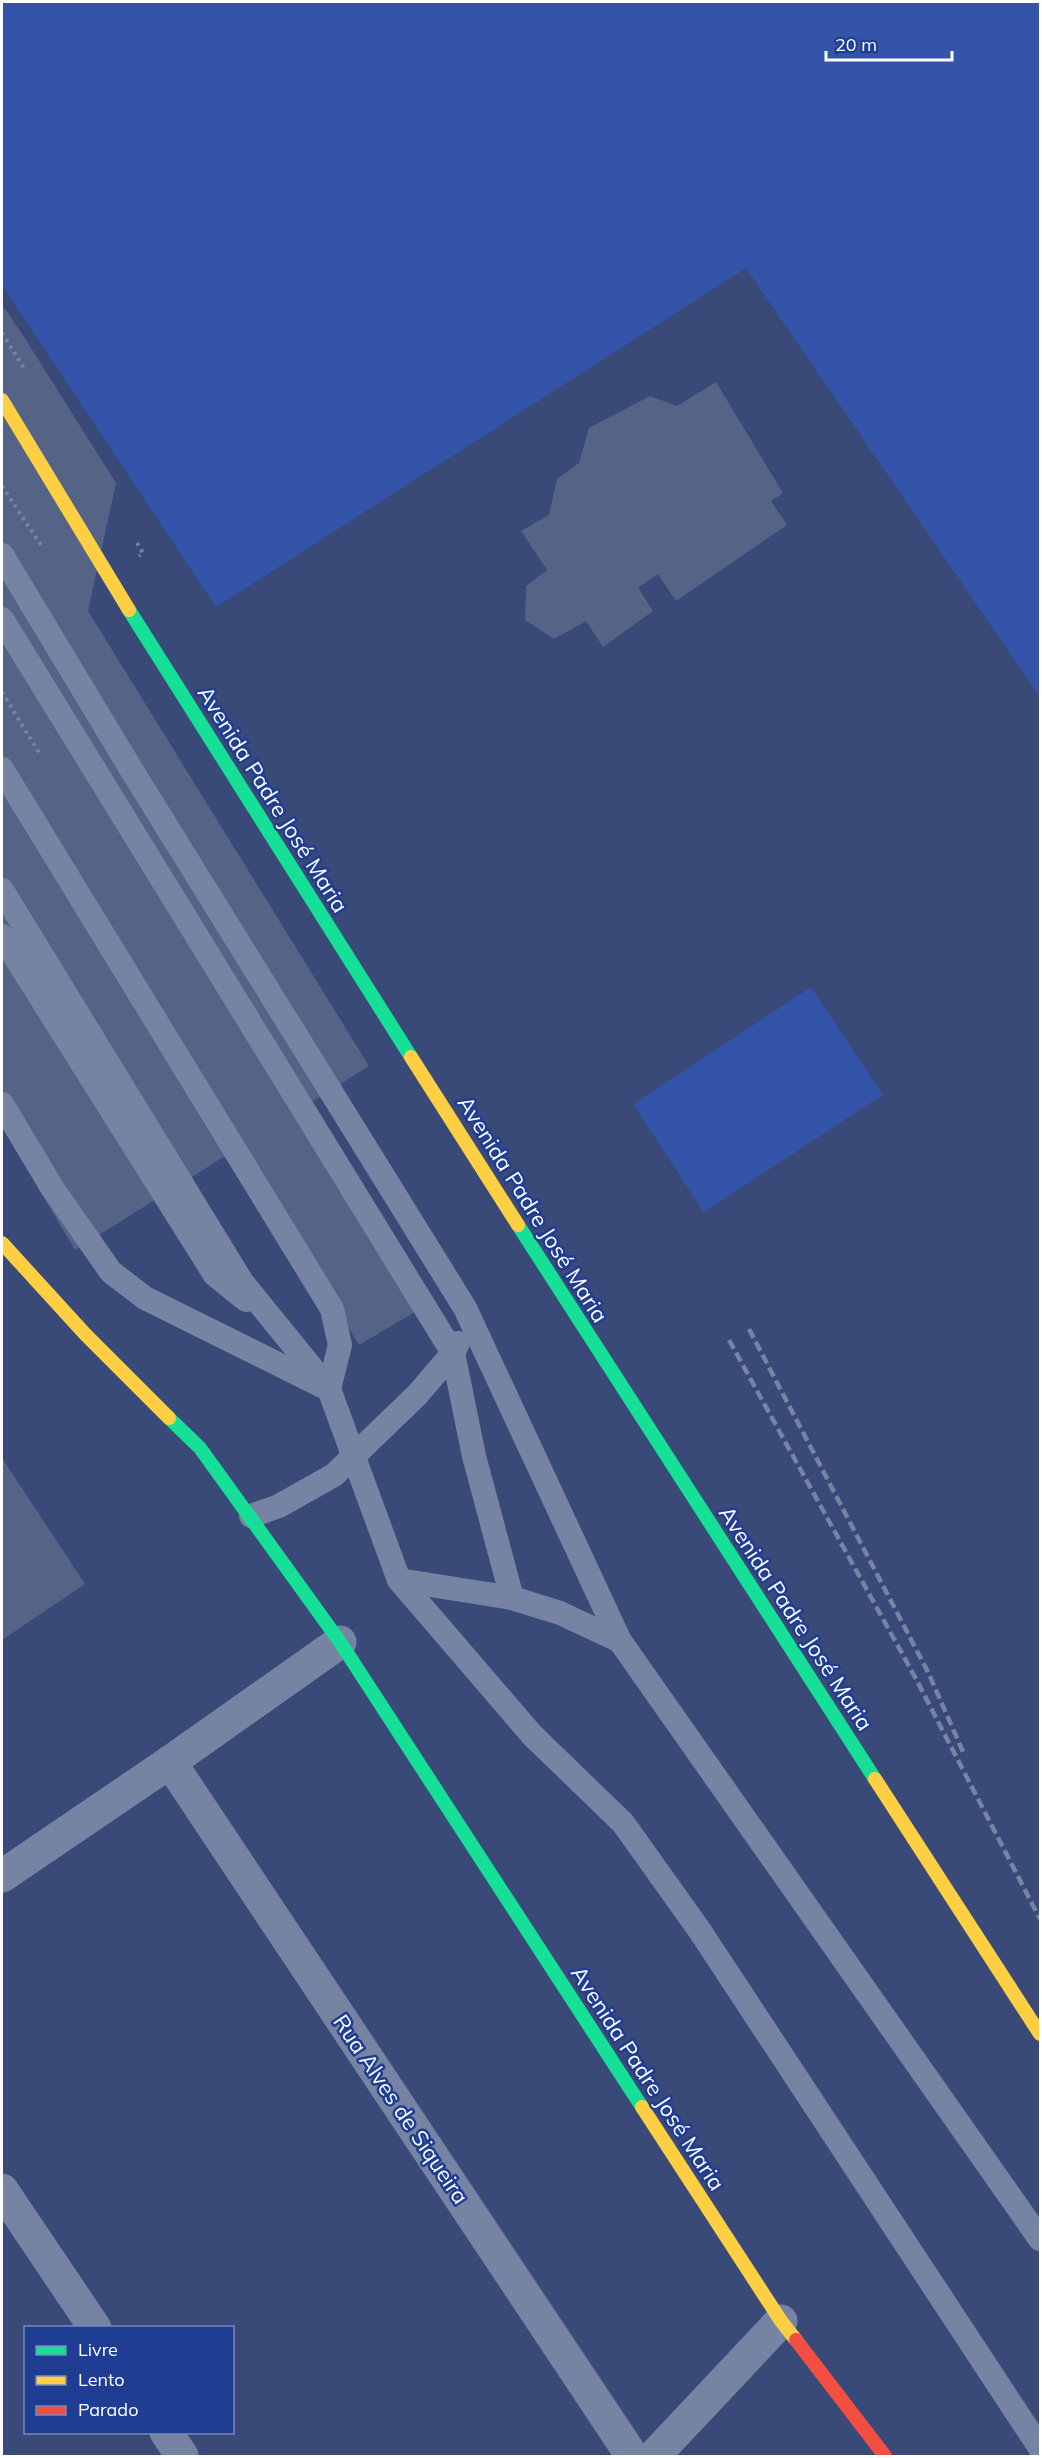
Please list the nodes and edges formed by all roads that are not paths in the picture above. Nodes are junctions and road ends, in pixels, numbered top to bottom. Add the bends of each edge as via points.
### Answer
1 (2, 400) edge
2 (2, 555) edge
3 (2, 620) edge
4 (2, 769) edge
5 (2, 890) edge
6 (2, 936) edge
7 (2, 1104) edge
8 (2, 1243) edge
9 (465, 1308) junction
10 (276, 1324) junction
11 (453, 1353) junction
12 (329, 1389) junction
13 (354, 1457) junction
14 (250, 1516) junction
15 (399, 1580) junction
16 (512, 1598) junction
17 (620, 1641) junction
18 (340, 1642) junction
19 (170, 1762) junction
20 (2, 1876) edge
21 (1041, 2034) edge
22 (2, 2190) edge
23 (1041, 2239) edge
24 (781, 2322) junction
25 (94, 2326) edge
26 (167, 2434) edge
27 (1041, 2448) edge
28 (182, 2457) edge
29 (632, 2457) edge
30 (654, 2457) edge
31 (885, 2457) edge

1 - 21 main road, Avenida Padre José Maria via 151,647 570,1307
2 - 9 lane
3 - 11 lane
4 - 12 lane via 332,1309 340,1345
5 - 10 lane via 242,1282
6 - 10 lane via 215,1275
7 - 12 lane via 52,1189 111,1272 145,1298
8 - 14 main road, Avenida Padre José Maria via 85,1334 200,1448
9 - 11 lane via 468,1326
9 - 17 lane
10 - 12 lane
11 - 13 lane
11 - 16 lane via 474,1456
12 - 13 lane
13 - 14 lane via 309,1490
13 - 15 lane
14 - 18 main road, Avenida Padre José Maria
15 - 16 lane
15 - 27 lane via 532,1735 623,1822 700,1931
16 - 17 lane via 560,1613
17 - 23 lane
18 - 19 street
18 - 24 main road, Avenida Padre José Maria
19 - 20 street
19 - 29 street, Rua Alves de Siqueira
22 - 25 street
24 - 30 street
24 - 31 main road, Avenida Padre José Maria
26 - 28 street

